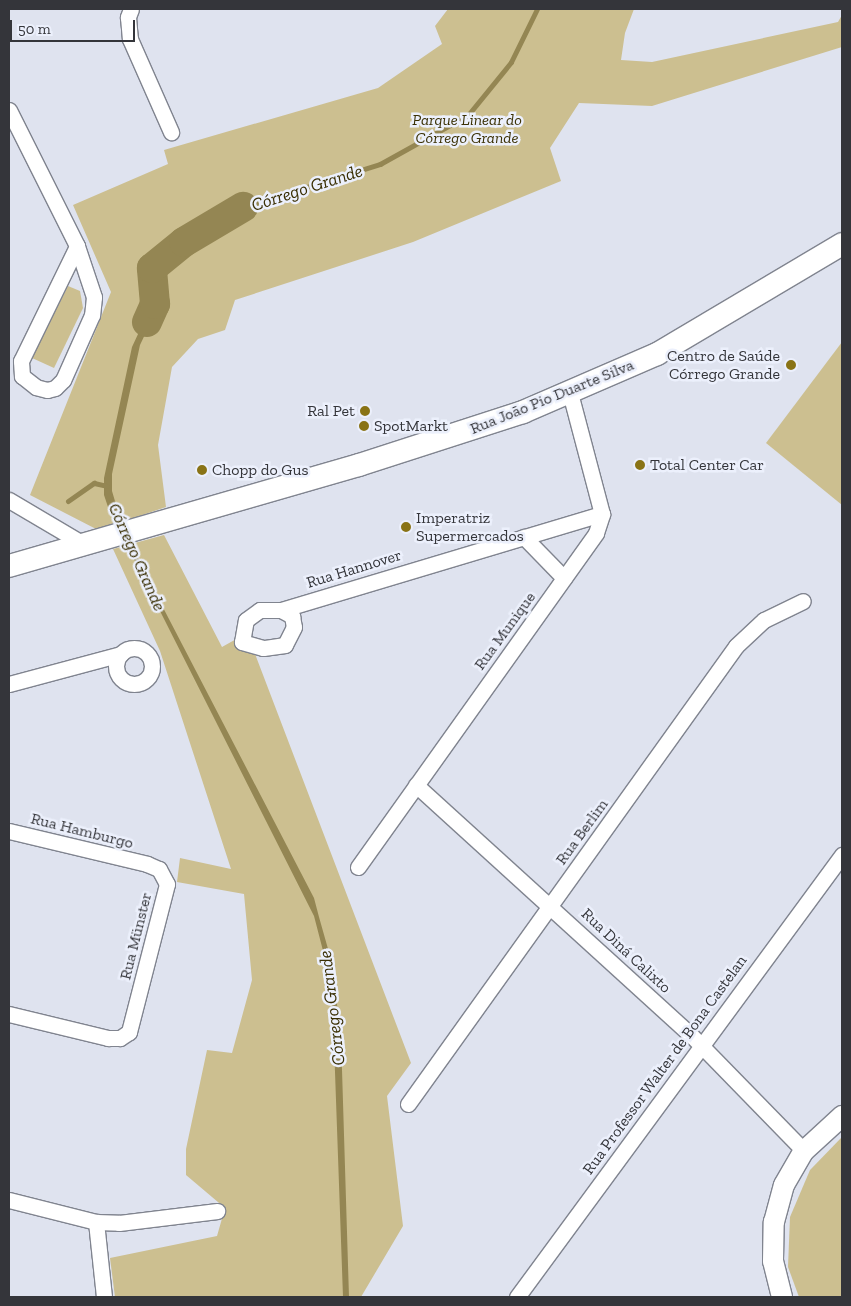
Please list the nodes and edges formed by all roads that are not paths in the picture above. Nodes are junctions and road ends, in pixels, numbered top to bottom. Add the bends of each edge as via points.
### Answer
1 (131, 9) edge
2 (9, 111) edge
3 (171, 132) dead end
4 (842, 244) edge
5 (77, 246) junction
6 (570, 393) junction
7 (9, 500) edge
8 (602, 514) junction
9 (524, 537) junction
10 (85, 545) junction
11 (9, 566) edge
12 (564, 578) junction
13 (803, 601) dead end
14 (281, 610) dead end
15 (120, 654) dead end
16 (9, 684) edge
17 (416, 786) junction
18 (9, 831) edge
19 (842, 855) edge
20 (147, 864) joint
21 (358, 867) dead end
22 (551, 904) junction
23 (9, 1014) edge
24 (701, 1045) junction
25 (408, 1104) dead end
26 (842, 1116) edge
27 (804, 1151) junction
28 (9, 1200) edge
29 (217, 1211) dead end
30 (96, 1222) junction
31 (104, 1297) edge
32 (518, 1297) edge
33 (782, 1297) edge

1 - 3 street via 128,17 130,39
2 - 5 street
4 - 6 main road, Rua João Pio Duarte Silva via 688,337
5 - 5 street via 21,361 22,376 36,387 47,390 63,380 92,315 94,297
6 - 8 street
6 - 10 main road, Rua João Pio Duarte Silva via 418,447
7 - 10 street
8 - 9 street, Rua Hannover
8 - 12 street, Rua Munique via 596,533
9 - 12 street
9 - 14 street, Rua Hannover
10 - 11 main road, Rua João Pio Duarte Silva
12 - 17 street, Rua Munique
13 - 22 street, Rua Berlim via 764,620 747,633
15 - 16 street
17 - 21 street, Rua Munique
17 - 22 street, Rua Diná Calixto
18 - 20 street, Rua Hamburgo
19 - 24 street, Rua Professor Walter de Bona Castelan
20 - 23 street, Rua Münster via 158,869 167,884 129,1032 120,1038 108,1038
22 - 24 street, Rua Diná Calixto
22 - 25 street, Rua Berlim
24 - 27 street, Rua Diná Calixto
24 - 32 street, Rua Professor Walter de Bona Castelan
26 - 27 street
27 - 33 street via 784,1184 774,1222 773,1261
28 - 30 street
29 - 30 street
30 - 31 street

